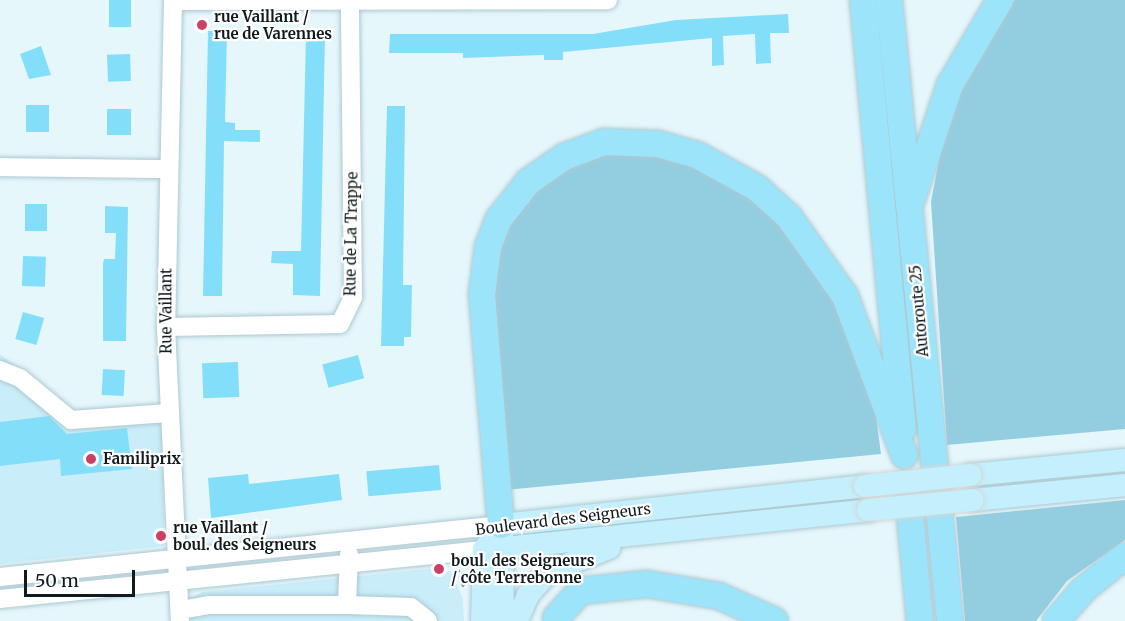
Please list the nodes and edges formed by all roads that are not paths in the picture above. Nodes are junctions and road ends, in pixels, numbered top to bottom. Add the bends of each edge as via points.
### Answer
1 (173, 0) edge
2 (608, 0) edge
3 (863, 0) edge
4 (889, 0) edge
5 (1000, 0) edge
6 (578, 2) edge
7 (350, 3) junction
8 (0, 167) edge
9 (167, 169) junction
10 (909, 208) junction
11 (166, 327) junction
12 (0, 370) edge
13 (168, 413) junction
14 (904, 455) junction
15 (1125, 460) edge
16 (1125, 485) edge
17 (652, 533) junction
18 (496, 541) junction
19 (348, 543) junction
20 (1125, 556) edge
21 (178, 561) junction
22 (350, 563) junction
23 (66, 573) junction
24 (0, 577) edge
25 (179, 581) junction
26 (68, 593) junction
27 (0, 599) edge
28 (347, 605) junction
29 (180, 616) edge
30 (555, 620) edge
31 (428, 621) edge
32 (482, 621) edge
33 (503, 621) edge
34 (517, 621) edge
35 (776, 621) edge
36 (920, 621) edge
37 (950, 621) edge
38 (1056, 621) edge

1 - 7 street
1 - 9 street, Rue Vaillant
2 - 6 street
3 - 14 highway, Autoroute 25
4 - 10 highway, Autoroute 25
5 - 10 highway via 950,85
6 - 7 street
7 - 11 street, Rue de La Trappe via 353,297 340,324
8 - 9 street
9 - 11 street, Rue Vaillant
10 - 37 highway, Autoroute 25
11 - 13 street, Rue Vaillant
12 - 13 street via 20,378 71,420
13 - 21 street, Rue Vaillant
14 - 18 highway via 845,296 789,217 757,188 697,155 658,144 604,142 564,157 528,182 499,219 488,247 483,304
14 - 36 highway, Autoroute 25
15 - 18 main road, Boulevard des Seigneurs, bridge via 866,486
16 - 17 main road, Boulevard des Seigneurs, bridge
17 - 18 main road, Boulevard des Seigneurs
17 - 34 main road via 558,566 534,587
18 - 19 street, Boulevard des Seigneurs
18 - 22 street, Boulevard des Seigneurs
18 - 32 main road
18 - 33 main road
19 - 21 street, Boulevard des Seigneurs
19 - 22 street
20 - 38 highway via 1083,590
21 - 23 street, Boulevard des Seigneurs
21 - 25 street, Rue Vaillant
22 - 25 street, Boulevard des Seigneurs
22 - 28 street
23 - 24 street, Boulevard des Seigneurs
23 - 26 street
25 - 26 street, Boulevard des Seigneurs
25 - 29 street, Rue Vaillant
26 - 27 street, Boulevard des Seigneurs
28 - 29 street via 210,605
28 - 31 street via 411,607
30 - 35 highway via 580,591 638,584 719,596

